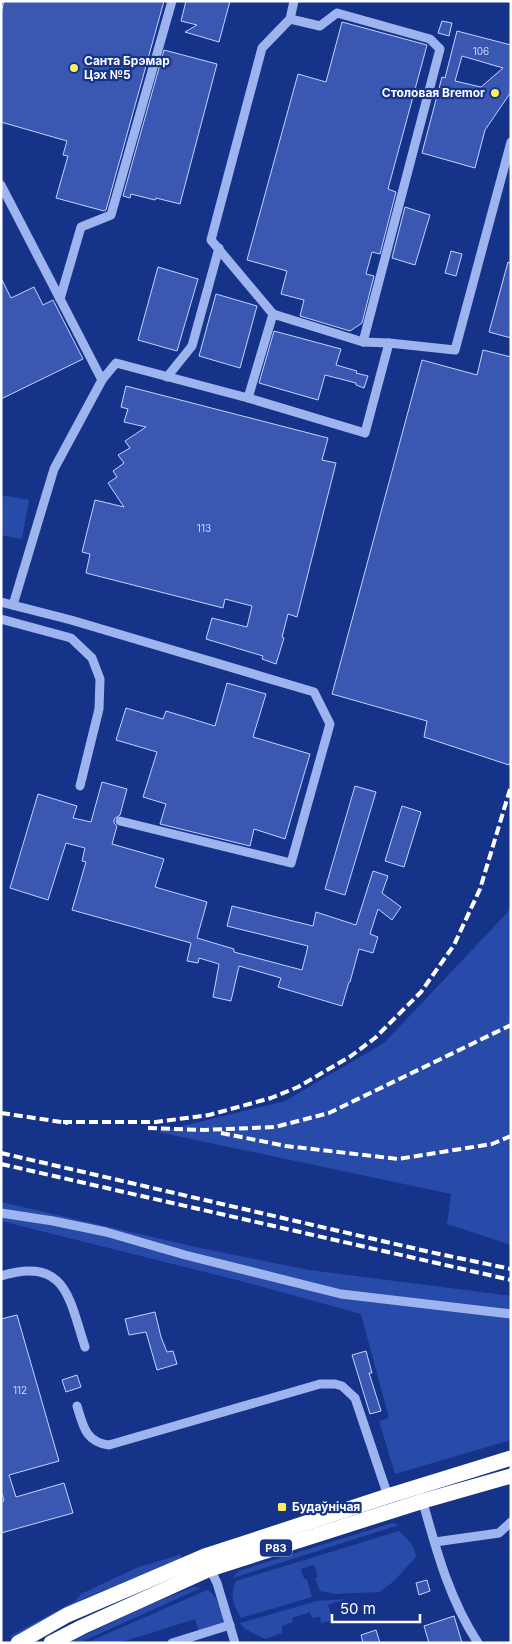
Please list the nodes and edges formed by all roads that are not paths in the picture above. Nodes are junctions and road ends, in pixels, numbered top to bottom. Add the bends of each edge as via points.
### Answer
1 (172, 1) edge
2 (294, 1) edge
3 (290, 19) junction
4 (511, 142) edge
5 (1, 184) edge
6 (219, 248) junction
7 (60, 298) junction
8 (273, 314) junction
9 (364, 342) junction
10 (389, 343) junction
11 (167, 376) junction
12 (102, 380) junction
13 (248, 398) junction
14 (1, 602) edge
15 (13, 605) junction
16 (1, 619) edge
17 (80, 786) dead end
18 (120, 821) dead end
19 (1, 1213) edge
20 (1, 1276) edge
21 (511, 1314) edge
22 (85, 1347) dead end
23 (77, 1406) dead end
24 (511, 1458) edge
25 (511, 1476) edge
26 (418, 1486) junction
27 (388, 1496) junction
28 (423, 1502) junction
29 (511, 1522) edge
30 (435, 1542) junction
31 (207, 1562) junction
32 (230, 1625) junction
33 (18, 1643) edge
34 (51, 1643) edge
35 (172, 1643) edge
36 (235, 1643) edge
37 (478, 1643) edge

1 - 7 lane via 112,215 81,227
2 - 3 lane
3 - 6 lane via 262,48 211,240
3 - 9 lane via 320,26 337,13 430,39 440,49
4 - 10 lane via 455,350
5 - 7 lane
6 - 8 lane
6 - 11 lane via 192,346
7 - 12 lane
8 - 9 lane
8 - 13 lane
9 - 10 lane
10 - 13 lane via 365,433
11 - 12 lane via 116,363
11 - 13 lane
12 - 15 lane via 54,469
14 - 15 lane
15 - 18 lane via 314,692 330,724 291,863
16 - 17 lane via 72,638 92,658 100,679 99,709
19 - 21 lane via 106,1232 194,1258 350,1295
20 - 22 lane via 32,1270 57,1280 68,1296
23 - 27 lane via 87,1434 96,1442 109,1445 320,1384 334,1384 349,1391 359,1405
24 - 26 highway, Р83
25 - 28 highway, Р83
26 - 27 highway, Р83
26 - 28 lane
27 - 31 highway, Р83
28 - 30 lane
28 - 31 highway, Р83
29 - 30 lane via 499,1533
30 - 37 lane via 455,1601
31 - 32 lane
31 - 33 highway, Р83 via 67,1615
31 - 34 highway, Р83
32 - 35 lane
32 - 36 lane

